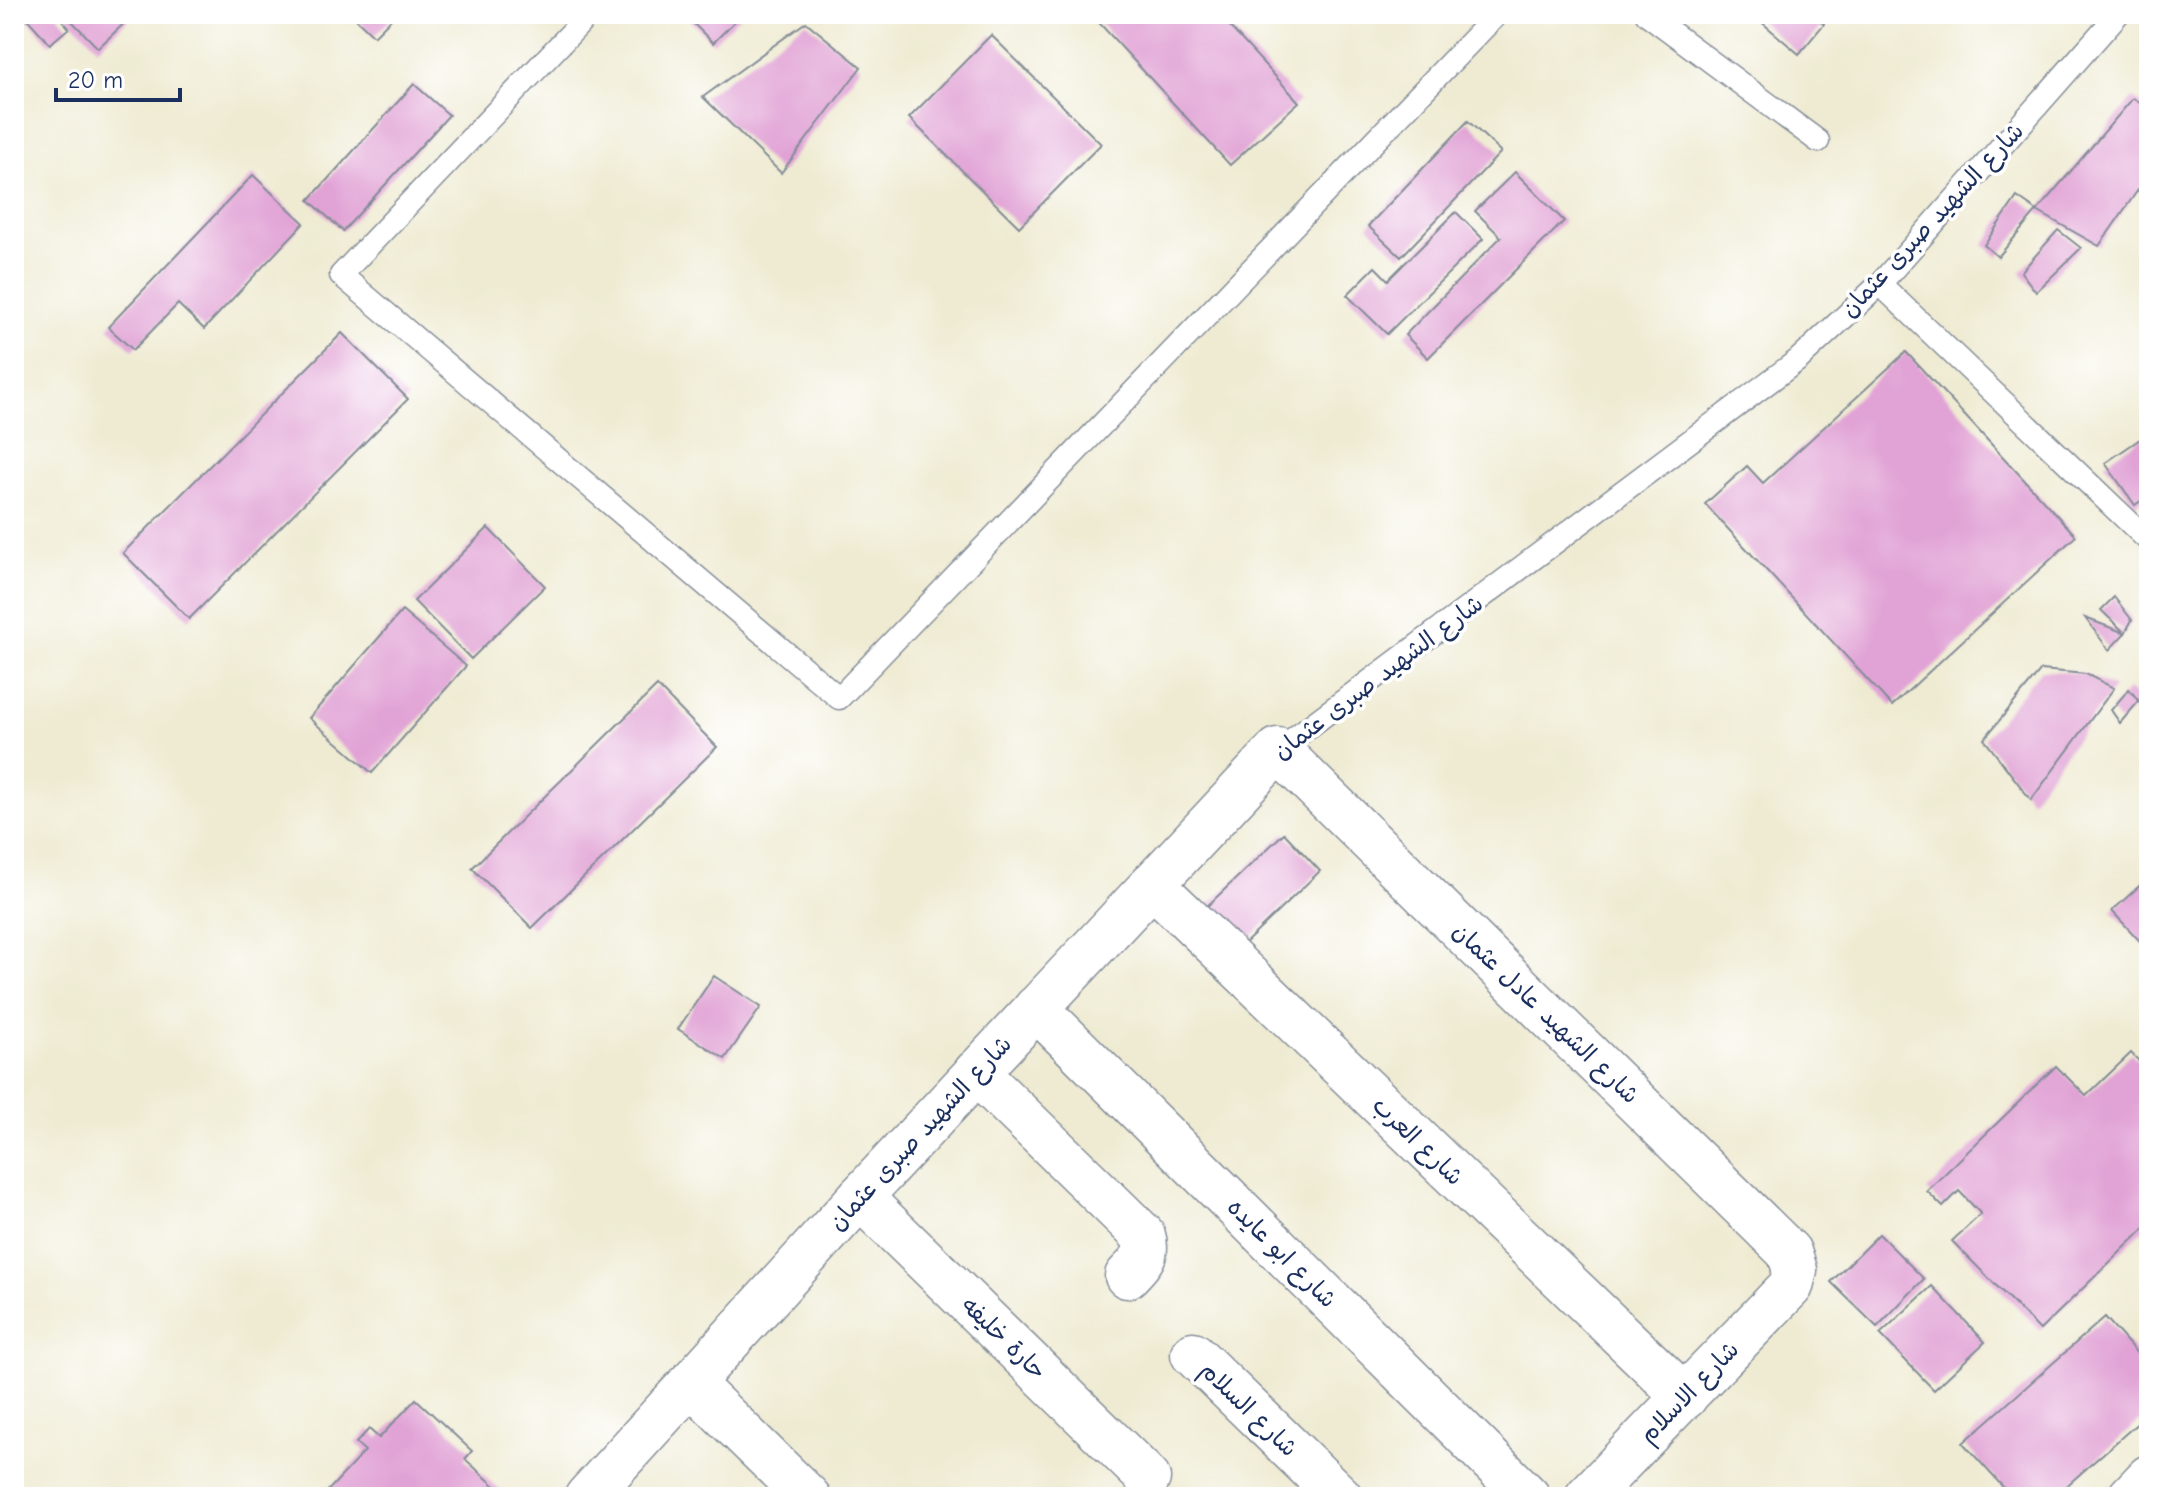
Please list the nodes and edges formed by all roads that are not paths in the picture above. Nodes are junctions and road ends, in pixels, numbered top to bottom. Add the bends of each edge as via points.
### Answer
1 (589, 14) edge
2 (1497, 14) edge
3 (1647, 14) edge
4 (2118, 14) edge
5 (1818, 141) dead end
6 (1880, 284) junction
7 (2149, 541) edge
8 (1278, 750) junction
9 (1152, 884) junction
10 (1036, 1008) junction
11 (976, 1072) junction
12 (860, 1197) junction
13 (1127, 1276) dead end
14 (1791, 1286) joint
15 (1193, 1354) dead end
16 (691, 1383) junction
17 (1685, 1397) junction
18 (2149, 1477) edge
19 (1148, 1478) dead end
20 (587, 1497) edge
21 (808, 1497) edge
22 (1340, 1497) edge
23 (1528, 1497) edge
24 (1587, 1497) edge
25 (2130, 1497) edge

1 - 2 lane via 341,275 839,698
3 - 5 lane
4 - 6 lane, شارع الشهيد صبرى عثمان
6 - 7 lane
6 - 8 lane, شارع الشهيد صبرى عثمان via 1798,360
8 - 9 street, شارع الشهيد صبرى عثمان
8 - 14 street, شارع الشهيد عادل عثمان via 1789,1252 1795,1270
9 - 10 street, شارع الشهيد صبرى عثمان
9 - 17 street, شارع العرب
10 - 11 street, شارع الشهيد صبرى عثمان
10 - 23 street, شارع ابو عايده
11 - 12 street, شارع الشهيد صبرى عثمان
11 - 13 street via 1143,1235 1146,1252
12 - 16 street, شارع الشهيد صبرى عثمان
12 - 19 street, حارة خليفه
14 - 17 street, شارع الاسلام
15 - 22 street, شارع السلام
16 - 20 street, شارع الشهيد صبرى عثمان
16 - 21 street
17 - 24 street, شارع الاسلام
18 - 25 street

